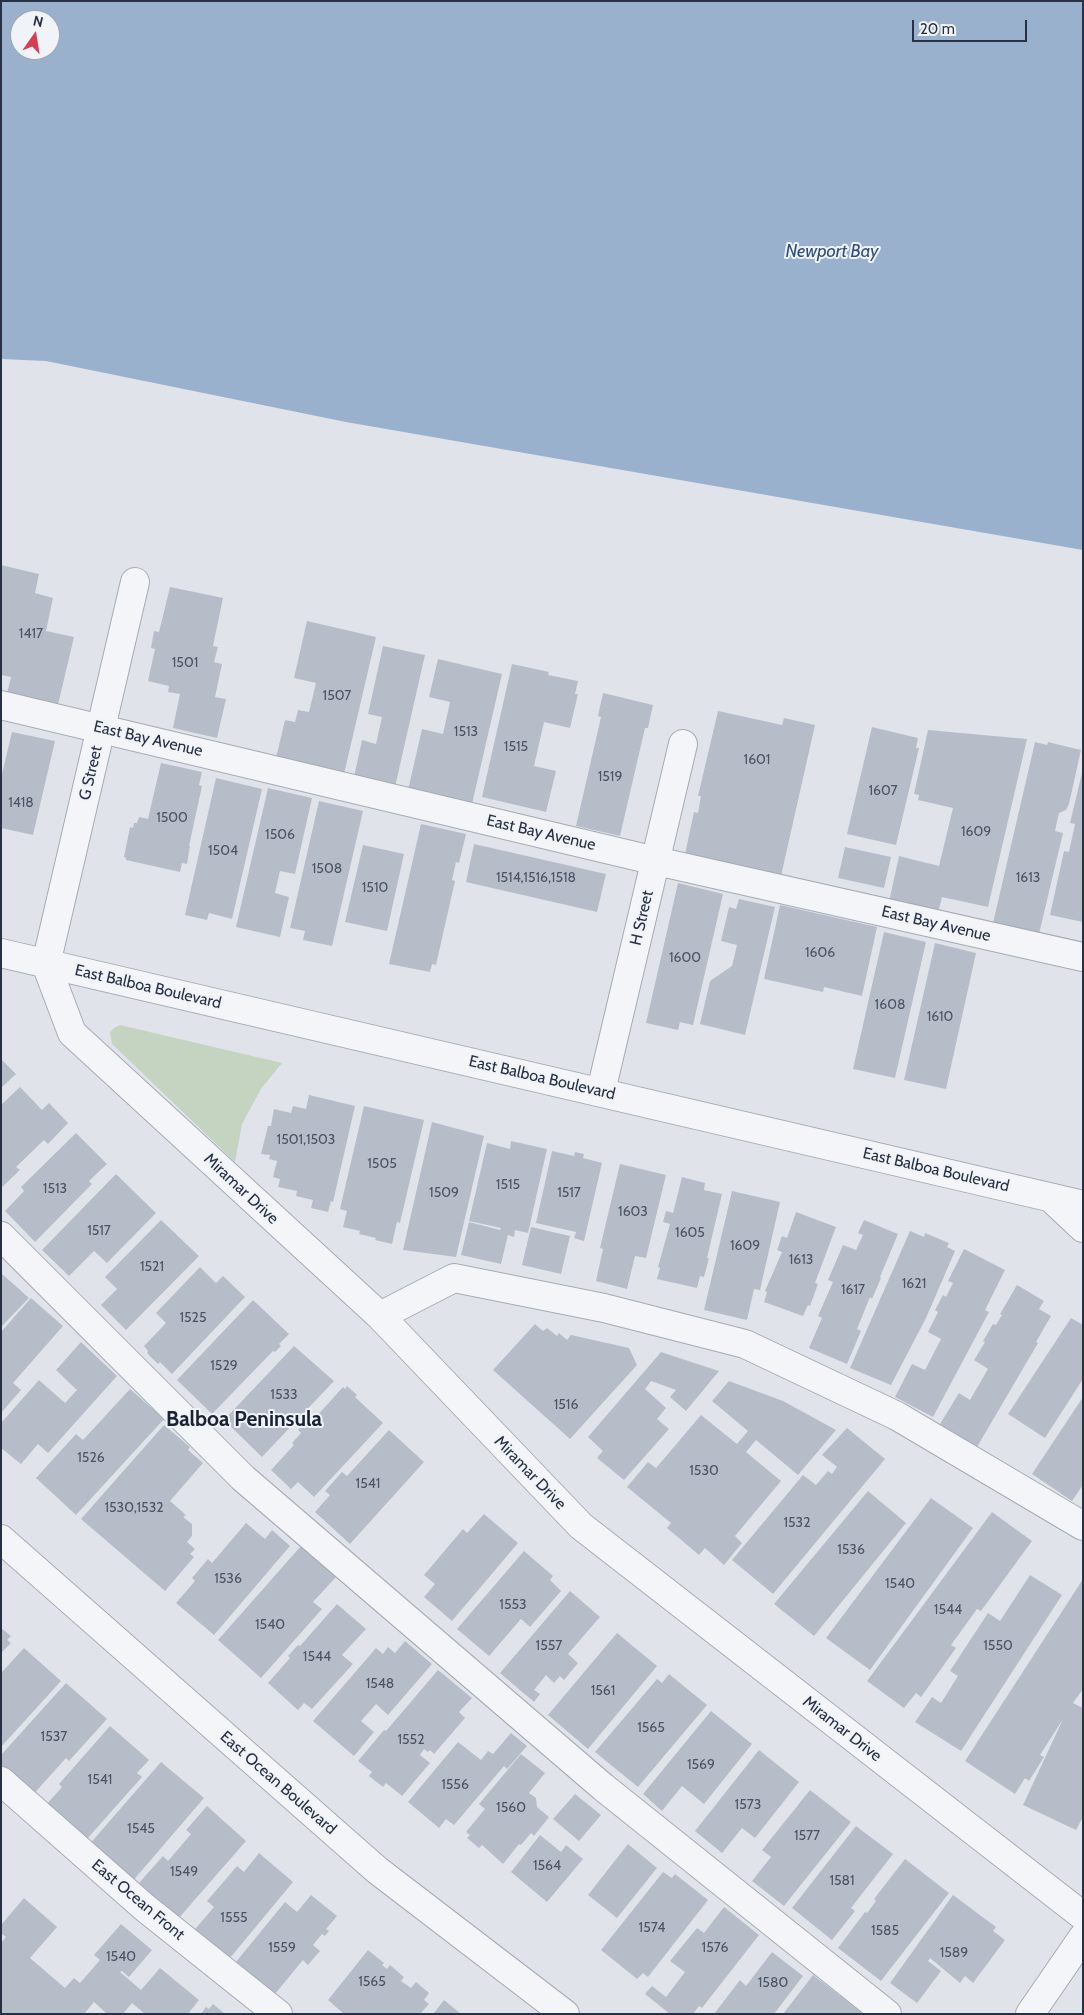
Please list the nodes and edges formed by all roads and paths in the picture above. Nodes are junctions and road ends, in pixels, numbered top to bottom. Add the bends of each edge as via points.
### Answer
1 (135, 582) dead end
2 (1, 705) edge
3 (101, 728) junction
4 (683, 744) dead end
5 (656, 861) junction
6 (1, 953) edge
7 (1083, 957) edge
8 (46, 964) junction
9 (601, 1091) junction
10 (1050, 1197) junction
11 (1083, 1204) edge
12 (1083, 1228) edge
13 (1, 1236) edge
14 (380, 1316) junction
15 (1083, 1526) edge
16 (1, 1539) edge
17 (1, 1780) edge
18 (1083, 1916) edge
19 (1083, 1937) edge
20 (278, 2014) edge
21 (565, 2014) edge
22 (887, 2014) edge
23 (1030, 2014) edge

1 - 3 street, G Street
2 - 3 street, East Bay Avenue
3 - 5 street, East Bay Avenue
3 - 8 street, G Street
4 - 5 street, H Street
5 - 7 street, East Bay Avenue
5 - 9 street, H Street
6 - 8 street, East Balboa Boulevard
8 - 9 street, East Balboa Boulevard
8 - 14 street, Miramar Drive via 72,1033
9 - 10 street, East Balboa Boulevard
10 - 11 street, East Balboa Boulevard
10 - 12 street
13 - 22 street via 244,1478 602,1788
14 - 15 street via 454,1278 604,1308 746,1344 897,1416
14 - 18 street, Miramar Drive via 581,1526
16 - 21 street, East Ocean Boulevard via 377,1870
17 - 20 street, East Ocean Front via 144,1907
19 - 23 street

